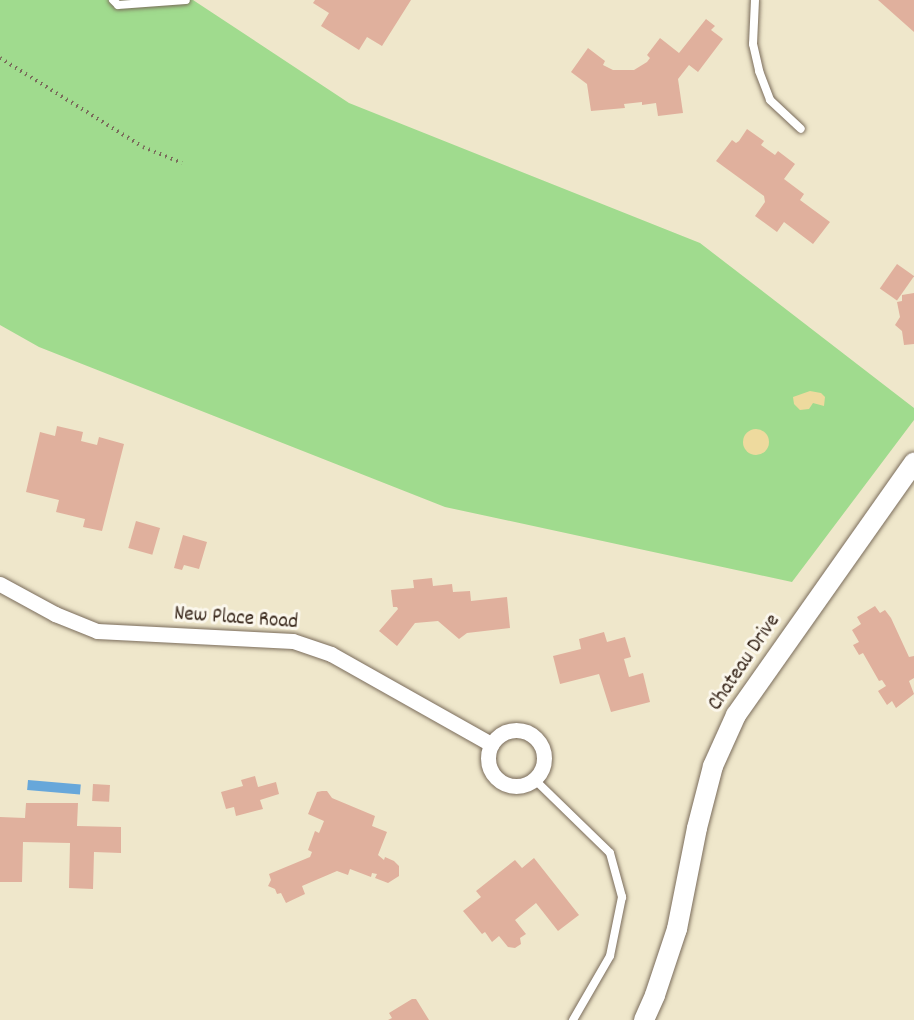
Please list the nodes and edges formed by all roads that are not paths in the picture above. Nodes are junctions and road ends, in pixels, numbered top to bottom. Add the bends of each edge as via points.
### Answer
1 (113, 0) edge
2 (186, 0) edge
3 (755, 0) edge
4 (801, 129) dead end
5 (914, 463) edge
6 (0, 584) edge
7 (491, 744) junction
8 (533, 778) junction
9 (573, 1020) edge
10 (644, 1020) edge

1 - 2 lane via 118,4
3 - 4 lane via 753,44 759,71 770,100
5 - 10 street, Chateau Drive via 736,715 713,766 696,828 677,930
6 - 7 street, New Place Road via 55,614 97,631 293,641 331,654
7 - 8 street via 488,763 498,779 516,786
7 - 8 street via 514,729 534,736 544,755 543,765
8 - 9 lane via 610,853 622,897 610,956

